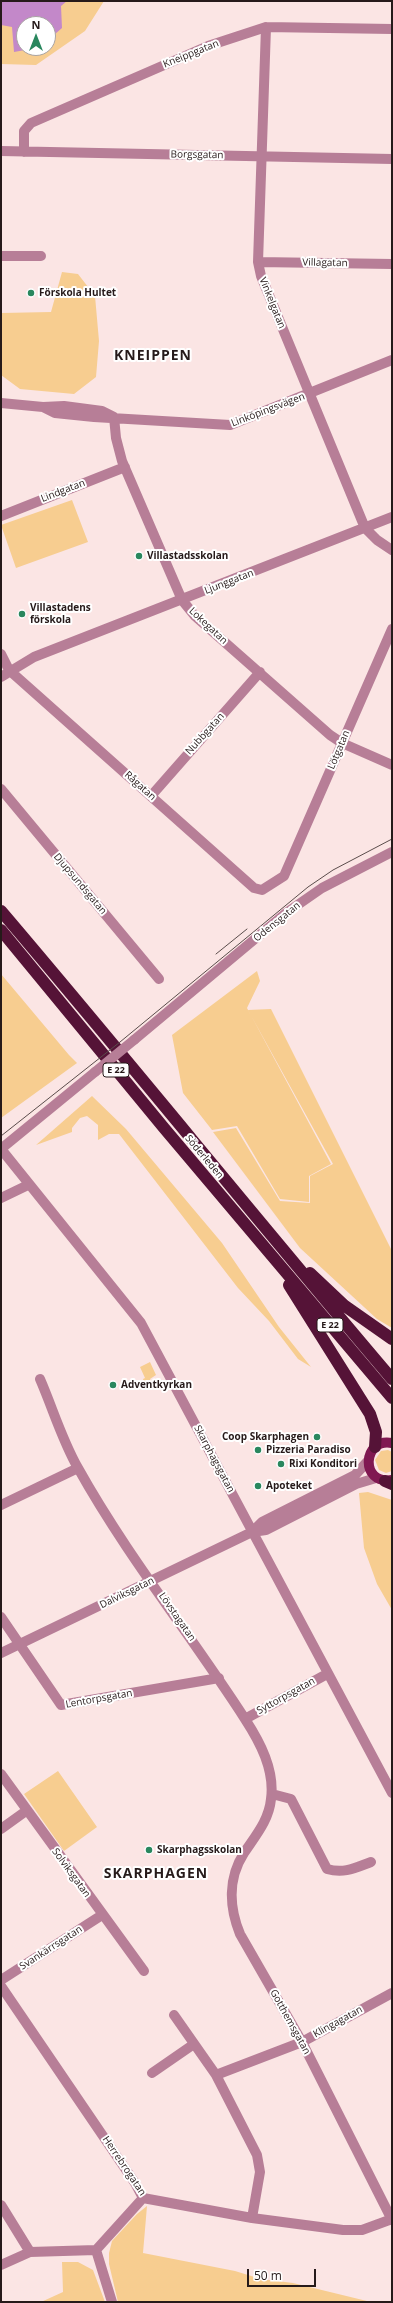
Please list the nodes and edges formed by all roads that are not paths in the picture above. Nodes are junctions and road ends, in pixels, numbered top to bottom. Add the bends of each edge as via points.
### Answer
1 (266, 27) junction
2 (392, 29) edge
3 (1, 152) edge
4 (24, 152) junction
5 (262, 156) junction
6 (392, 159) edge
7 (1, 256) edge
8 (41, 256) dead end
9 (258, 262) junction
10 (392, 264) edge
11 (392, 360) edge
12 (309, 394) junction
13 (1, 404) edge
14 (114, 417) junction
15 (125, 467) junction
16 (1, 516) edge
17 (392, 517) edge
18 (365, 528) junction
19 (392, 550) edge
20 (182, 600) junction
21 (392, 629) edge
22 (1, 654) edge
23 (260, 672) junction
24 (5, 674) edge
25 (342, 743) junction
26 (392, 765) edge
27 (1, 789) edge
28 (151, 796) junction
29 (392, 852) edge
30 (286, 872) joint
31 (1, 911) edge
32 (1, 930) edge
33 (159, 979) dead end
34 (1, 1149) edge
35 (28, 1185) junction
36 (1, 1198) edge
37 (272, 1238) junction
38 (269, 1252) junction
39 (392, 1339) edge
40 (40, 1379) dead end
41 (392, 1379) edge
42 (392, 1398) edge
43 (392, 1444) edge
44 (375, 1447) junction
45 (368, 1461) junction
46 (78, 1468) junction
47 (386, 1481) edge
48 (1, 1505) edge
49 (252, 1532) junction
50 (152, 1581) junction
51 (1, 1617) edge
52 (19, 1644) junction
53 (1, 1653) edge
54 (327, 1674) junction
55 (219, 1678) junction
56 (245, 1719) junction
57 (1, 1774) edge
58 (392, 1793) edge
59 (272, 1794) junction
60 (26, 1811) junction
61 (265, 1822) joint
62 (1, 1829) edge
63 (371, 1862) dead end
64 (102, 1915) junction
65 (144, 1971) dead end
66 (1, 1980) edge
67 (1, 1986) edge
68 (392, 1993) edge
69 (174, 2015) dead end
70 (302, 2042) junction
71 (194, 2044) junction
72 (152, 2073) dead end
73 (216, 2075) junction
74 (143, 2198) junction
75 (1, 2205) edge
76 (252, 2218) junction
77 (392, 2219) edge
78 (96, 2250) junction
79 (30, 2252) junction
80 (1, 2265) edge
81 (112, 2302) edge

1 - 2 street, Kneippgatan
1 - 4 street, Kneippgatan via 208,46 31,123 24,131
1 - 5 street, Vinkelgatan
3 - 4 street, Borgsgatan
4 - 5 street, Borgsgatan
5 - 6 street, Borgsgatan
5 - 9 street, Vinkelgatan
7 - 8 street
9 - 10 street, Villagatan
9 - 12 street, Vinkelgatan via 261,276
11 - 12 street, Linköpingsvägen
12 - 14 street, Linköpingsvägen via 230,425 200,425
12 - 18 street, Vinkelgatan
13 - 14 street, Linköpingsvägen via 43,407 55,413
14 - 15 street, Lokegatan via 116,438
15 - 16 street, Lindgatan
15 - 20 street, Lokegatan
17 - 18 street, Ljunggatan
18 - 19 street, Vinkelgatan
18 - 20 street, Ljunggatan
20 - 23 street, Lokegatan via 195,616
20 - 24 street, Ljunggatan via 34,657
21 - 25 street, Lötgatan
22 - 24 street, Rågatan
23 - 25 street, Lokegatan
23 - 28 street, Nubbgatan
24 - 28 street, Rågatan
25 - 26 street, Lokegatan
25 - 30 street, Lötgatan
27 - 33 street, Djupsundsgatan
28 - 30 street, Rågatan via 254,888 262,890 272,886
29 - 34 street, Odensgatan, bridge via 322,888 286,913
31 - 37 highway, Söderleden / E 22
32 - 38 highway, Söderleden / E 22
34 - 35 street, Skarphagsgatan
35 - 36 street
35 - 49 street, Skarphagsgatan via 141,1324
37 - 39 highway via 345,1306
37 - 41 highway, Söderleden / E 22
38 - 42 highway, Söderleden / E 22
38 - 44 highway via 370,1414 376,1432
40 - 46 street, Lövstagatan via 58,1428
43 - 44 main road via 387,1442
44 - 45 main road
45 - 47 main road via 371,1472
45 - 49 street, Dalviksgatan via 355,1474 262,1522
46 - 48 street
46 - 50 street, Lövstagatan
47 - 49 street, Dalviksgatan via 356,1484 266,1530
49 - 50 street, Dalviksgatan
49 - 54 street, Skarphagsgatan
50 - 52 street, Dalviksgatan
50 - 55 street, Lövstagatan
51 - 52 street, Lentorpsgatan
52 - 53 street, Dalviksgatan
52 - 55 street, Lentorpsgatan via 61,1706
54 - 56 street, Syttorpsgatan
54 - 58 street, Skarphagsgatan
55 - 56 street, Lövstagatan
56 - 59 street, Lövstagatan via 267,1760
57 - 60 street, Solviksgatan
59 - 61 street, Lövstagatan
59 - 63 street via 291,1799 328,1868 338,1872 347,1871
60 - 62 street
60 - 64 street, Solviksgatan
61 - 70 street, Gotthemsgatan via 235,1871 231,1888 232,1906 240,1934
64 - 65 street, Solviksgatan
64 - 66 street, Svankärrsgatan
67 - 74 street, Herrebrogatan
68 - 70 street, Klingagatan
69 - 71 street
70 - 73 street, Klingagatan
70 - 77 street, Gotthemsgatan
71 - 72 street
71 - 73 street
73 - 76 street via 257,2155 260,2172
74 - 76 street, Herrebrogatan
74 - 78 street
75 - 79 street
76 - 77 street, Herrebrogatan via 343,2230 362,2230
78 - 79 street
78 - 81 street
79 - 80 street

